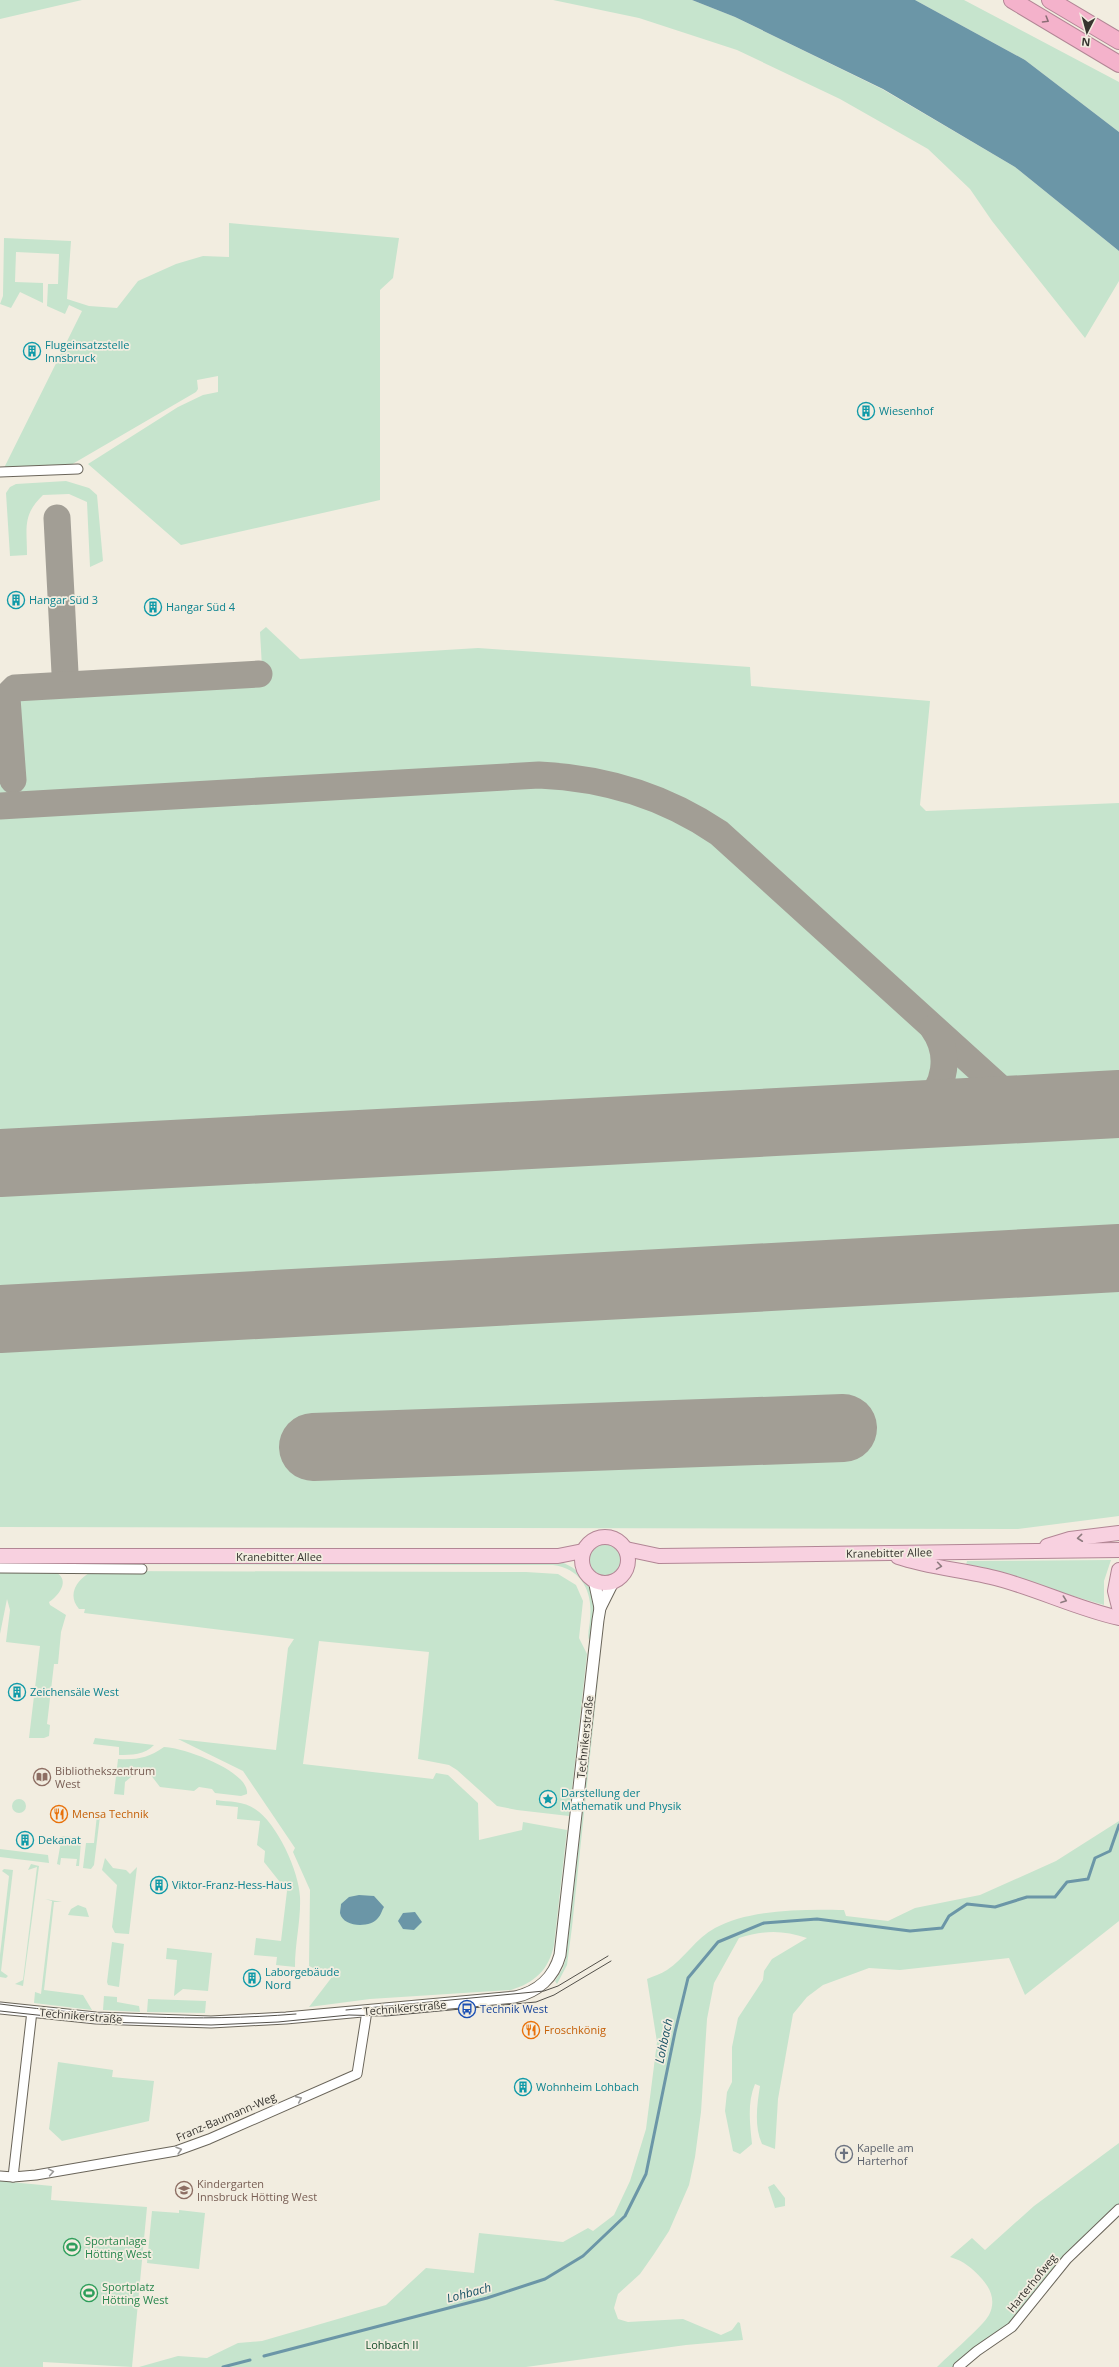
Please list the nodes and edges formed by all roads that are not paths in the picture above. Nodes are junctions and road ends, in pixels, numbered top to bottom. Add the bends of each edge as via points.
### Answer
1 (1012, 0) edge
2 (1050, 0) edge
3 (1119, 41) edge
4 (1119, 64) edge
5 (78, 469) dead end
6 (0, 472) edge
7 (1119, 1533) edge
8 (626, 1549) junction
9 (1119, 1550) edge
10 (583, 1551) junction
11 (1032, 1551) junction
12 (888, 1554) junction
13 (0, 1556) edge
14 (558, 1556) junction
15 (659, 1556) junction
16 (583, 1566) junction
17 (0, 1568) edge
18 (627, 1568) junction
19 (142, 1569) dead end
20 (1119, 1570) edge
21 (594, 1580) junction
22 (613, 1582) junction
23 (1119, 1607) edge
24 (600, 1608) junction
25 (1119, 1618) edge
26 (0, 2008) edge
27 (32, 2011) junction
28 (367, 2011) junction
29 (0, 2176) edge
30 (13, 2177) junction
31 (1119, 2209) edge
32 (958, 2367) edge

1 -> 4 highway
2 - 3 highway
5 - 6 street
7 -> 11 main road via 1070,1539
8 - 10 main road via 616,1539 601,1536 592,1540
8 - 15 main road, Kranebitter Allee
8 - 18 main road
9 - 11 main road, Kranebitter Allee
10 - 14 main road, Kranebitter Allee
10 - 16 main road
11 - 12 main road, Kranebitter Allee
12 - 15 main road, Kranebitter Allee
12 -> 25 main road via 917,1563 1000,1579
13 - 14 main road, Kranebitter Allee
14 - 16 main road, Kranebitter Allee
15 - 18 main road, Kranebitter Allee
16 - 21 main road
17 - 19 street
18 - 22 main road via 619,1579
20 - 23 main road via 1115,1586
21 - 22 main road via 600,1583
21 - 24 street, Technikerstraße
22 - 24 street, Technikerstraße
24 - 28 street, Technikerstraße via 562,1948 554,1971 542,1985 515,1998
26 - 27 street, Technikerstraße
27 - 28 street, Technikerstraße via 102,2019 211,2022
27 - 30 street
30 -> 28 street, Franz-Baumann-Weg via 176,2151 357,2074
29 - 30 street, Franz-Baumann-Weg
31 - 32 street, Harterhofweg via 1067,2259 1012,2327

